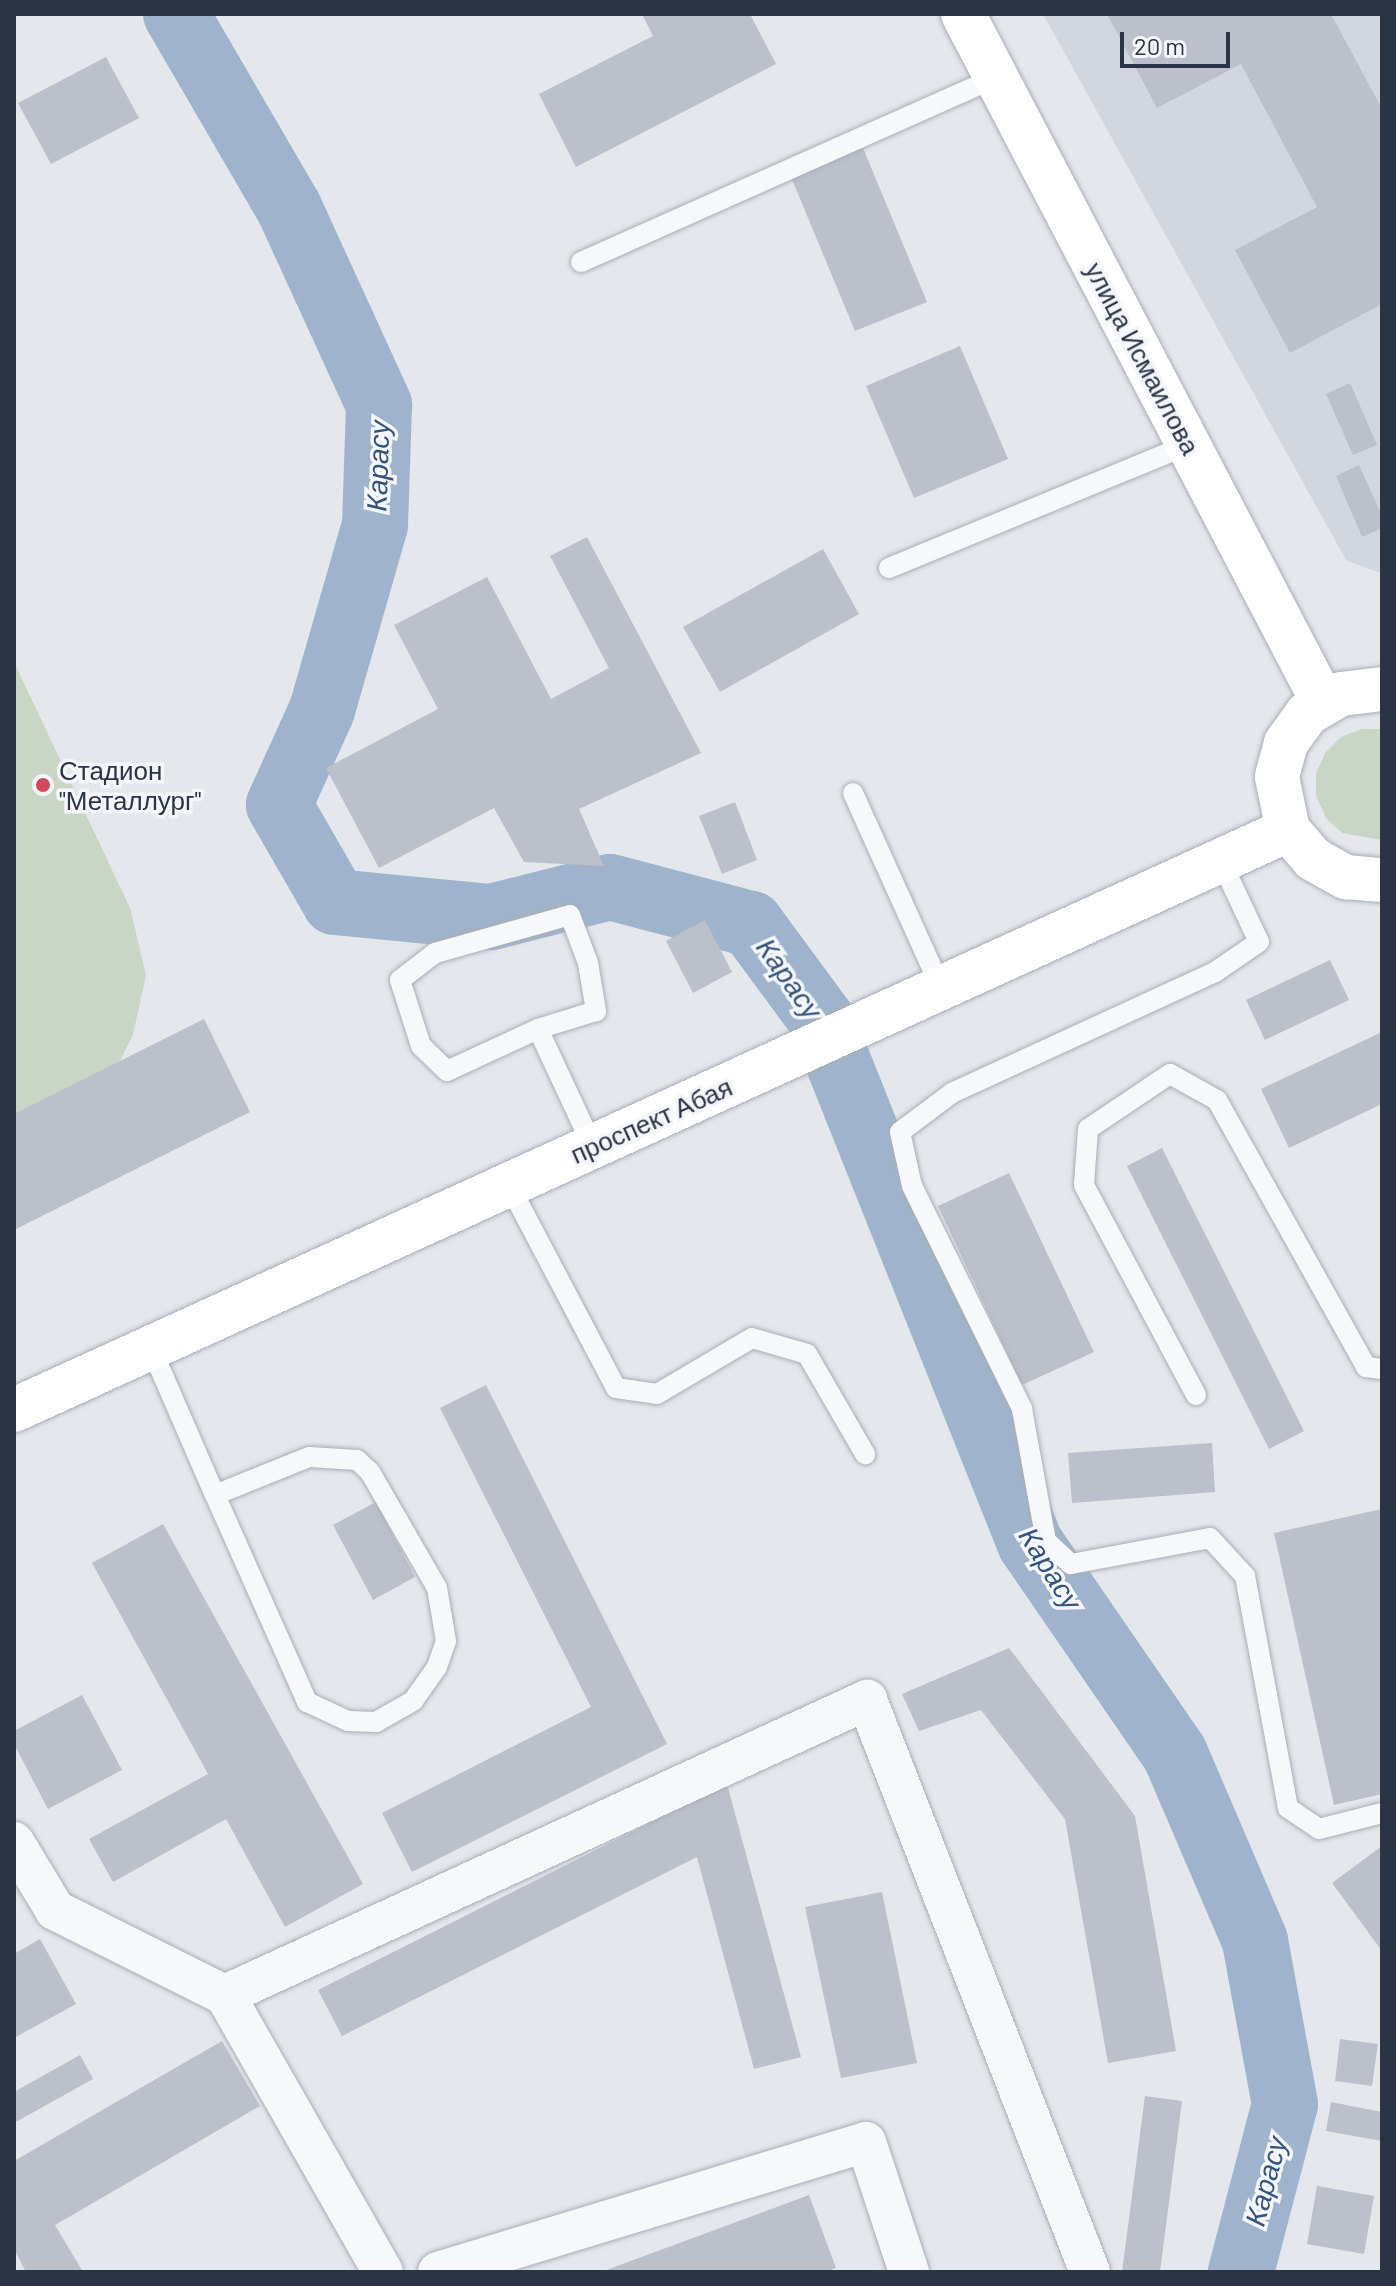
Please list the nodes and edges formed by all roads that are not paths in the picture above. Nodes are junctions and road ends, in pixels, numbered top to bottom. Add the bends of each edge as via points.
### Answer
1 (963, 14) edge
2 (996, 77) junction
3 (581, 262) dead end
4 (1188, 445) junction
5 (889, 568) dead end
6 (1382, 689) edge
7 (1323, 702) junction
8 (853, 793) dead end
9 (1288, 830) junction
10 (1221, 861) junction
11 (1382, 880) edge
12 (941, 988) junction
13 (538, 1029) junction
14 (593, 1147) junction
15 (509, 1185) junction
16 (151, 1348) junction
17 (1382, 1369) edge
18 (1196, 1395) dead end
19 (14, 1410) edge
20 (865, 1454) dead end
21 (215, 1495) junction
22 (1382, 1813) edge
23 (14, 1842) edge
24 (225, 1995) junction
25 (383, 2272) edge
26 (438, 2272) edge
27 (909, 2272) edge
28 (1090, 2272) edge

1 - 2 main road, улица Исмаилова
2 - 3 lane
2 - 4 main road, улица Исмаилова
4 - 5 lane
4 - 7 main road, улица Исмаилова
6 - 7 main road via 1359,689
7 - 9 main road via 1295,728 1280,760 1277,795
8 - 12 lane
9 - 10 main road, проспект Абая
9 - 11 main road via 1328,870
10 - 12 main road, проспект Абая
10 - 22 lane via 1259,942 1215,972 952,1093 900,1132 912,1186 1022,1409 1046,1541 1071,1564 1210,1538 1245,1576 1288,1808 1319,1829
12 - 14 main road, проспект Абая
13 - 13 lane via 596,1011 588,963 570,915 435,953 400,980 421,1046 447,1071
13 - 14 lane
14 - 15 main road, проспект Абая
15 - 16 main road, проспект Абая
15 - 20 lane via 616,1388 657,1394 752,1338 807,1354
16 - 19 main road, проспект Абая
16 - 21 lane
17 - 18 lane via 1366,1367 1217,1100 1170,1074 1088,1129 1084,1185
21 - 21 lane via 307,1702 348,1721 376,1722 413,1701 437,1667 446,1641 437,1588 370,1472 357,1460 309,1457
23 - 24 street via 55,1910
24 - 25 street
24 - 28 street via 867,1700
26 - 27 street via 866,2142

